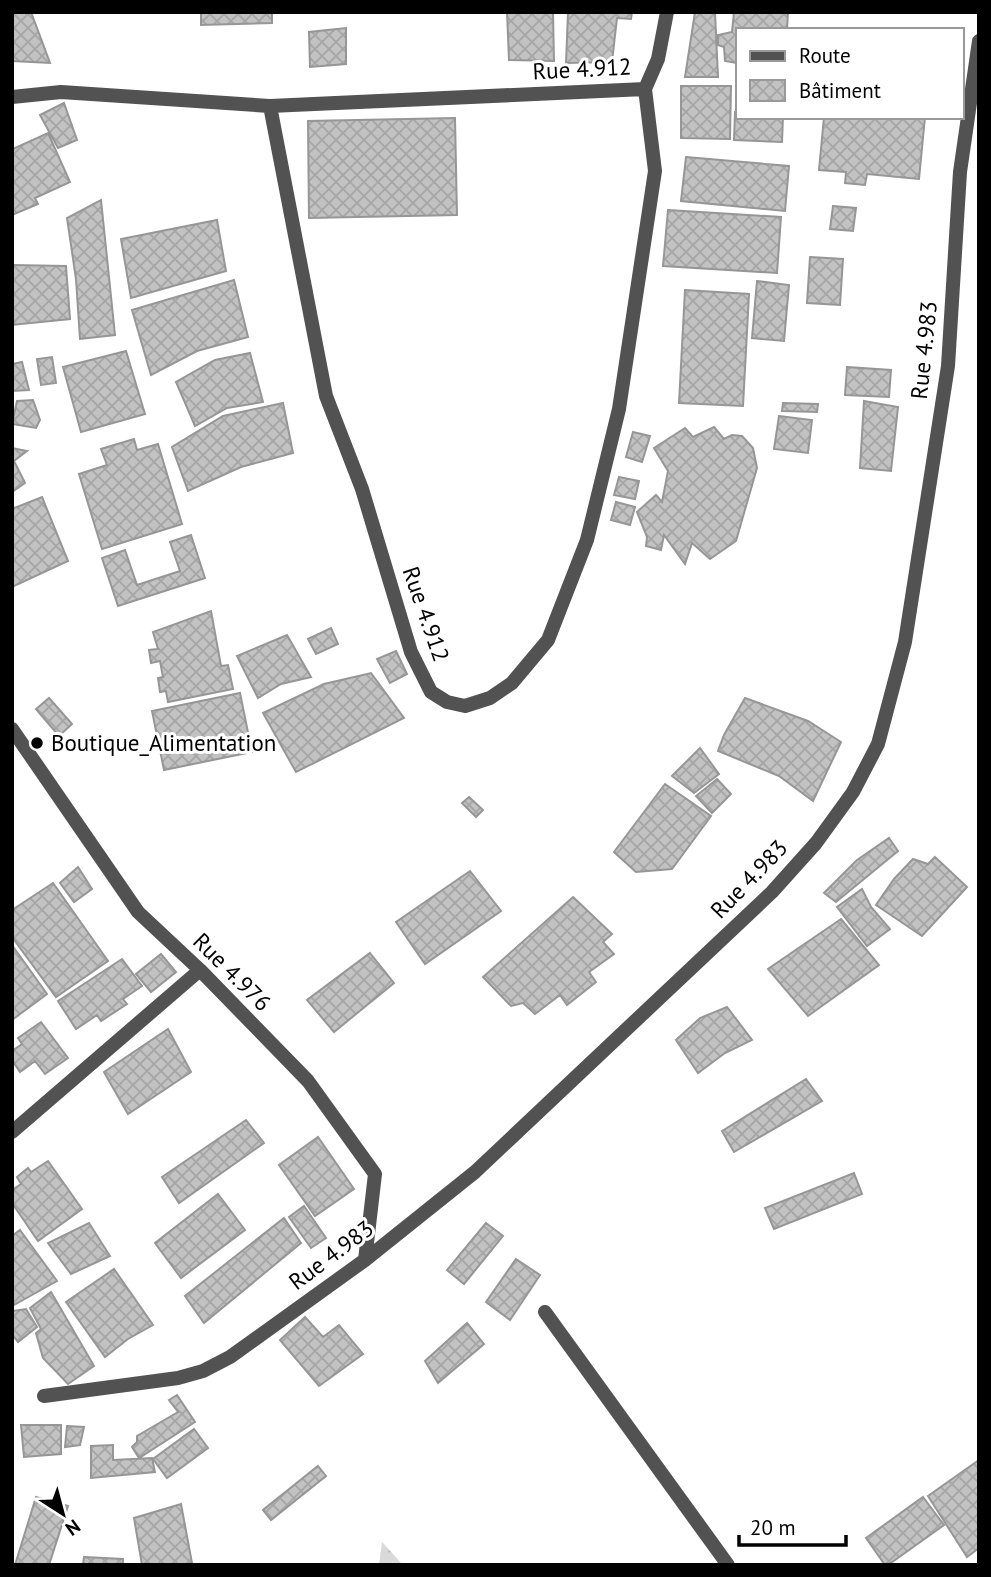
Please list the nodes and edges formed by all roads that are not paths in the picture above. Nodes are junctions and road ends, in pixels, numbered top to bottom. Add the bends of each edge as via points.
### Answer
1 (667, 12) edge
2 (979, 41) edge
3 (645, 89) junction
4 (12, 97) edge
5 (270, 106) junction
6 (12, 729) edge
7 (200, 970) junction
8 (12, 1132) edge
9 (365, 1260) junction
10 (545, 1312) dead end
11 (44, 1396) dead end
12 (728, 1565) edge

1 - 3 street, Rue 4.912 via 658,59
2 - 9 street, Rue 4.983 via 960,172 948,366 905,642 878,744 853,792 772,892 475,1172
3 - 5 street, Rue 4.912
3 - 5 street, Rue 4.912 via 655,171 620,409 587,540 548,640 512,683 490,698 465,706 431,692 411,652 362,489 326,396
4 - 5 street, Rue 4.912 via 61,92
6 - 7 street, Rue 4.976 via 138,912
7 - 8 street
7 - 9 street, Rue 4.976 via 308,1081 375,1174
9 - 11 street, Rue 4.983 via 230,1357 203,1371
10 - 12 street

